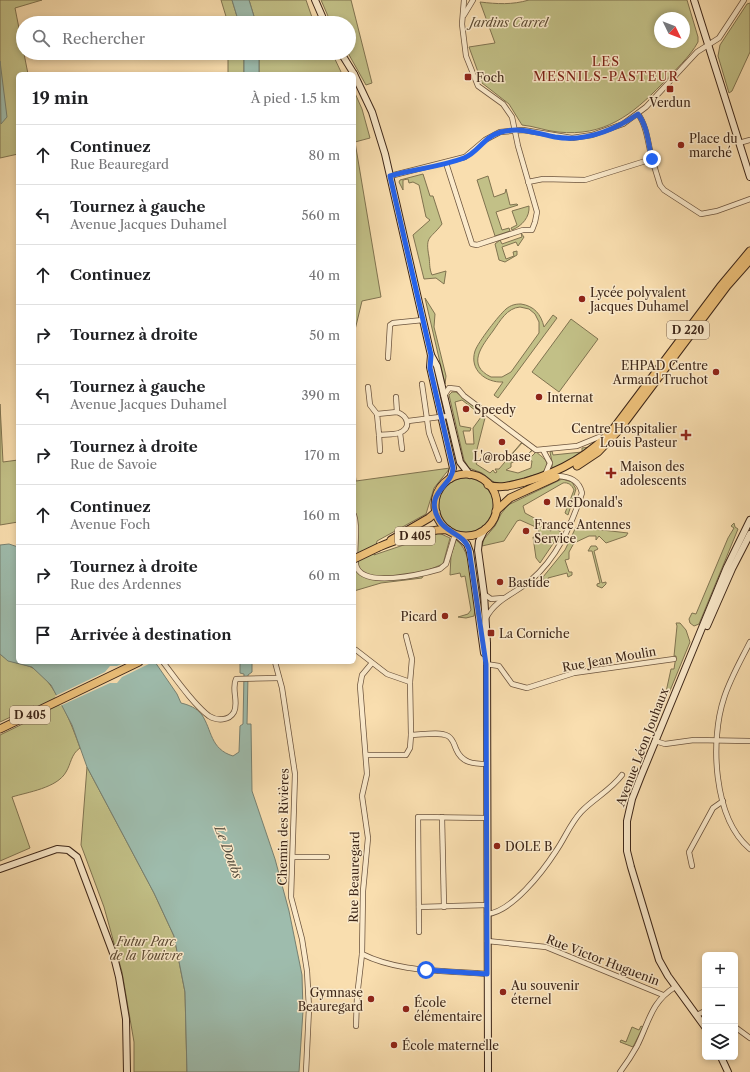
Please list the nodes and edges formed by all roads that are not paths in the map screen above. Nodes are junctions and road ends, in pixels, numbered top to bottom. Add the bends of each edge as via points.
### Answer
1 (316, 0) edge
2 (464, 0) edge
3 (472, 0) edge
4 (694, 0) edge
5 (744, 0) edge
6 (322, 16) edge
7 (463, 16) junction
8 (708, 45) junction
9 (345, 60) edge
10 (353, 72) edge
11 (356, 78) edge
12 (638, 114) junction
13 (515, 129) junction
14 (750, 140) edge
15 (739, 143) junction
16 (652, 159) junction
17 (446, 164) junction
18 (390, 176) junction
19 (750, 178) edge
20 (528, 182) junction
21 (750, 199) edge
22 (750, 251) edge
23 (750, 260) edge
24 (750, 265) edge
25 (742, 268) junction
26 (423, 320) junction
27 (431, 355) junction
28 (388, 358) dead end
29 (422, 384) dead end
30 (368, 387) dead end
31 (396, 397) dead end
32 (444, 398) junction
33 (397, 412) junction
34 (377, 414) junction
35 (445, 417) junction
36 (427, 419) junction
37 (408, 422) junction
38 (400, 432) junction
39 (379, 435) junction
40 (603, 440) junction
41 (402, 449) dead end
42 (543, 450) junction
43 (380, 451) dead end
44 (439, 460) dead end
45 (470, 475) junction
46 (544, 476) junction
47 (558, 476) junction
48 (450, 479) junction
49 (488, 485) junction
50 (496, 511) junction
51 (436, 512) junction
52 (750, 520) edge
53 (485, 529) junction
54 (453, 533) junction
55 (750, 534) edge
56 (381, 546) junction
57 (356, 558) edge
58 (356, 566) edge
59 (484, 594) junction
60 (503, 598) junction
61 (483, 619) junction
62 (406, 636) dead end
63 (700, 636) junction
64 (750, 642) edge
65 (356, 650) dead end
66 (674, 659) dead end
67 (372, 663) junction
68 (136, 664) edge
69 (165, 664) edge
70 (276, 664) edge
71 (486, 664) junction
72 (279, 678) junction
73 (410, 682) junction
74 (0, 729) edge
75 (411, 735) junction
76 (716, 740) junction
77 (655, 741) junction
78 (750, 741) edge
79 (367, 755) junction
80 (487, 764) junction
81 (622, 775) dead end
82 (723, 801) junction
83 (442, 817) junction
84 (487, 818) junction
85 (750, 849) edge
86 (327, 856) dead end
87 (293, 857) junction
88 (692, 866) dead end
89 (0, 870) edge
90 (487, 905) junction
91 (444, 906) junction
92 (419, 907) junction
93 (487, 914) junction
94 (419, 932) dead end
95 (487, 941) junction
96 (362, 954) junction
97 (487, 974) junction
98 (675, 987) junction
99 (663, 995) junction
100 (702, 1012) edge
101 (697, 1015) junction
102 (703, 1024) edge
103 (356, 1026) dead end
104 (738, 1029) edge
105 (750, 1038) edge
106 (722, 1060) edge
107 (128, 1072) edge
108 (306, 1072) edge
109 (488, 1072) edge
110 (620, 1072) edge
111 (728, 1072) edge

1 - 6 main road
2 - 7 street
3 - 7 street
4 - 8 main road
5 - 8 street via 719,38
7 - 13 street via 464,48 476,82 482,90 507,108
8 - 12 street via 697,52
8 - 15 main road
9 - 10 main road
11 - 18 main road via 372,112
12 - 13 street via 613,129 581,137 565,138
12 - 16 street via 645,126
13 - 17 street via 490,136 470,155
13 - 20 street
14 - 15 street
15 - 19 main road
16 - 20 street via 585,180 543,179
16 - 21 street via 664,190 701,214
17 - 18 street
17 - 20 street via 473,245 523,230 532,230 537,212
18 - 26 main road
22 - 40 main road, D 220
23 - 25 main road, D 220
24 - 25 main road
25 - 47 main road, D 220 via 612,438 588,459
26 - 27 main road
26 - 28 street via 390,325
27 - 32 main road via 437,366
27 - 35 main road via 430,368
29 - 36 street
30 - 34 street via 370,405
31 - 33 street
32 - 35 main road
32 - 42 street via 449,388 458,389 536,450
33 - 34 street
33 - 37 street
34 - 39 street
35 - 36 street
35 - 45 main road via 460,462
35 - 48 main road via 453,468
36 - 37 street
36 - 44 street via 429,433
37 - 38 street
38 - 39 street
38 - 41 street
39 - 43 street
40 - 42 street via 599,437 577,446
40 - 46 main road, D 220 via 579,459
42 - 46 street via 550,463
45 - 48 main road
45 - 49 main road
46 - 49 main road, D 220 via 501,487
47 - 50 main road, D 220 via 510,498
47 - 60 street via 574,480 582,493 567,532 554,556 528,582
48 - 51 main road via 438,493
49 - 50 main road via 495,498
50 - 53 main road via 493,520
51 - 54 main road via 439,521
51 - 56 main road, D 405
52 - 63 main road, Avenue Léon Jouhaux via 727,567
53 - 54 main road via 470,536
53 - 59 main road via 478,550
54 - 56 main road, D 405 via 436,530
54 - 58 street via 446,564 440,570 387,579 370,577 361,573
54 - 61 main road via 464,541 470,552
55 - 63 main road
56 - 57 main road, bridge
59 - 60 street via 492,598
59 - 61 main road
60 - 61 street
61 - 71 main road
62 - 73 street via 412,659
63 - 77 main road, Avenue Léon Jouhaux
64 - 76 street via 724,697
65 - 67 street
66 - 71 street, Rue Jean Moulin via 574,673 527,688 512,684 499,666
67 - 73 street via 387,674
67 - 79 street, Rue Beauregard via 362,675 360,686
68 - 74 main road, D 405
69 - 72 street via 200,707 218,720 233,714 236,679
70 - 72 street, Chemin des Rivières
71 - 80 main road
72 - 87 street, Chemin des Rivières via 295,774
73 - 75 street
75 - 79 street via 410,748 406,755
75 - 80 street via 446,735 452,739 458,754 465,761 472,764
76 - 77 street via 664,744
76 - 78 street
76 - 82 street via 717,774
77 - 98 main road, Avenue Léon Jouhaux via 629,808 626,827 627,851 655,952
79 - 96 street, Rue Beauregard via 367,774 361,792 368,838 363,890
80 - 84 main road
81 - 93 street via 580,813 557,850 535,878 504,908
82 - 85 street via 738,834
82 - 88 street via 714,808 689,852
83 - 84 street
83 - 91 street
83 - 92 street via 418,817
84 - 90 main road
86 - 87 street
87 - 108 street, Chemin des Rivières via 291,897 307,971 309,1008
89 - 107 main road via 52,851 68,850 78,859 113,953 119,977 126,1019
90 - 91 street
90 - 93 main road
91 - 92 street
92 - 94 street
93 - 95 main road
95 - 97 main road
95 - 99 street, Rue Victor Huguenin via 546,947
96 - 97 street via 399,966
96 - 103 street, Rue Beauregard
97 - 109 main road
98 - 99 street
98 - 101 main road, Avenue Léon Jouhaux
99 - 110 street via 652,1011 634,1052
100 - 101 street
101 - 102 main road, Avenue Léon Jouhaux
104 - 105 street
106 - 111 main road

